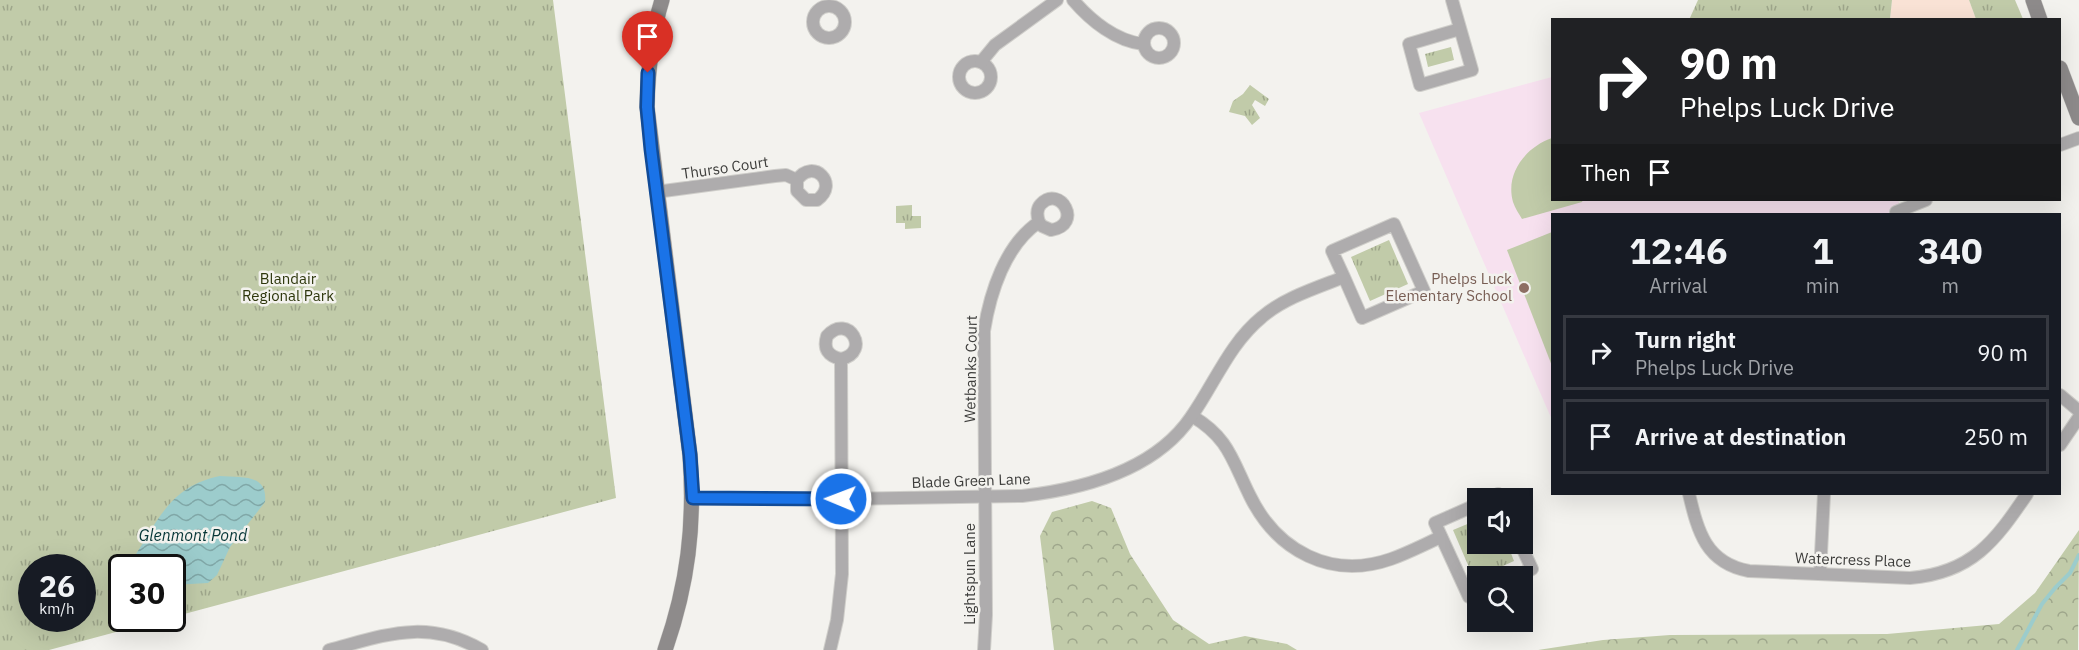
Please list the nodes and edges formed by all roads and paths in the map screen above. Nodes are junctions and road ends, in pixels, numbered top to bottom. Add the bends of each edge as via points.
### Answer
1 (662, 0) edge
2 (1057, 0) edge
3 (1073, 0) edge
4 (1452, 0) edge
5 (2033, 0) edge
6 (2039, 18) edge
7 (1460, 29) junction
8 (1143, 44) dead end
9 (981, 62) dead end
10 (2061, 71) edge
11 (2079, 118) edge
12 (2079, 138) edge
13 (2061, 146) edge
14 (797, 180) dead end
15 (656, 192) junction
16 (1924, 201) edge
17 (1896, 212) dead end
18 (1039, 222) dead end
19 (1344, 277) junction
20 (841, 359) dead end
21 (2061, 396) edge
22 (2079, 411) edge
23 (1192, 416) junction
24 (2079, 417) edge
25 (2061, 444) edge
26 (1690, 495) edge
27 (1824, 495) edge
28 (2026, 495) edge
29 (986, 497) junction
30 (693, 498) junction
31 (841, 499) junction
32 (1467, 509) edge
33 (1441, 537) junction
34 (1820, 574) junction
35 (1467, 593) edge
36 (329, 650) edge
37 (482, 650) edge
38 (664, 650) edge
39 (830, 650) edge
40 (984, 650) edge

1 - 15 street via 648,73 647,107
2 - 9 street via 995,45
3 - 8 street via 1107,30
4 - 7 street
5 - 6 street
7 - 7 street via 1409,44 1420,85 1472,70
10 - 11 street
12 - 13 street
14 - 15 street, Thurso Court via 775,176
15 - 30 street
16 - 17 street
18 - 29 street, Wetbanks Court via 1028,229 1016,246 988,308 984,331
19 - 19 street via 1332,251 1394,224 1424,291 1362,318
19 - 23 street, Blade Green Lane via 1281,304 1261,317 1232,349
20 - 31 street
21 - 22 street
23 - 29 street, Blade Green Lane via 1155,454 1111,475 1046,493
23 - 33 street via 1208,425 1229,450 1267,525 1284,542 1309,557 1344,566 1364,566 1390,560
24 - 25 street
26 - 34 street, Watercress Place via 1701,535 1724,562 1749,571
27 - 34 street
28 - 34 street, Watercress Place via 1990,543 1977,555 1948,570 1910,578
29 - 31 street, Blade Green Lane
29 - 40 street, Lightspun Lane
30 - 31 street, Blade Green Lane
30 - 38 street via 688,561
31 - 39 street via 842,574
32 - 33 street via 1435,523
33 - 35 street
36 - 37 street via 399,632 416,632 448,635

